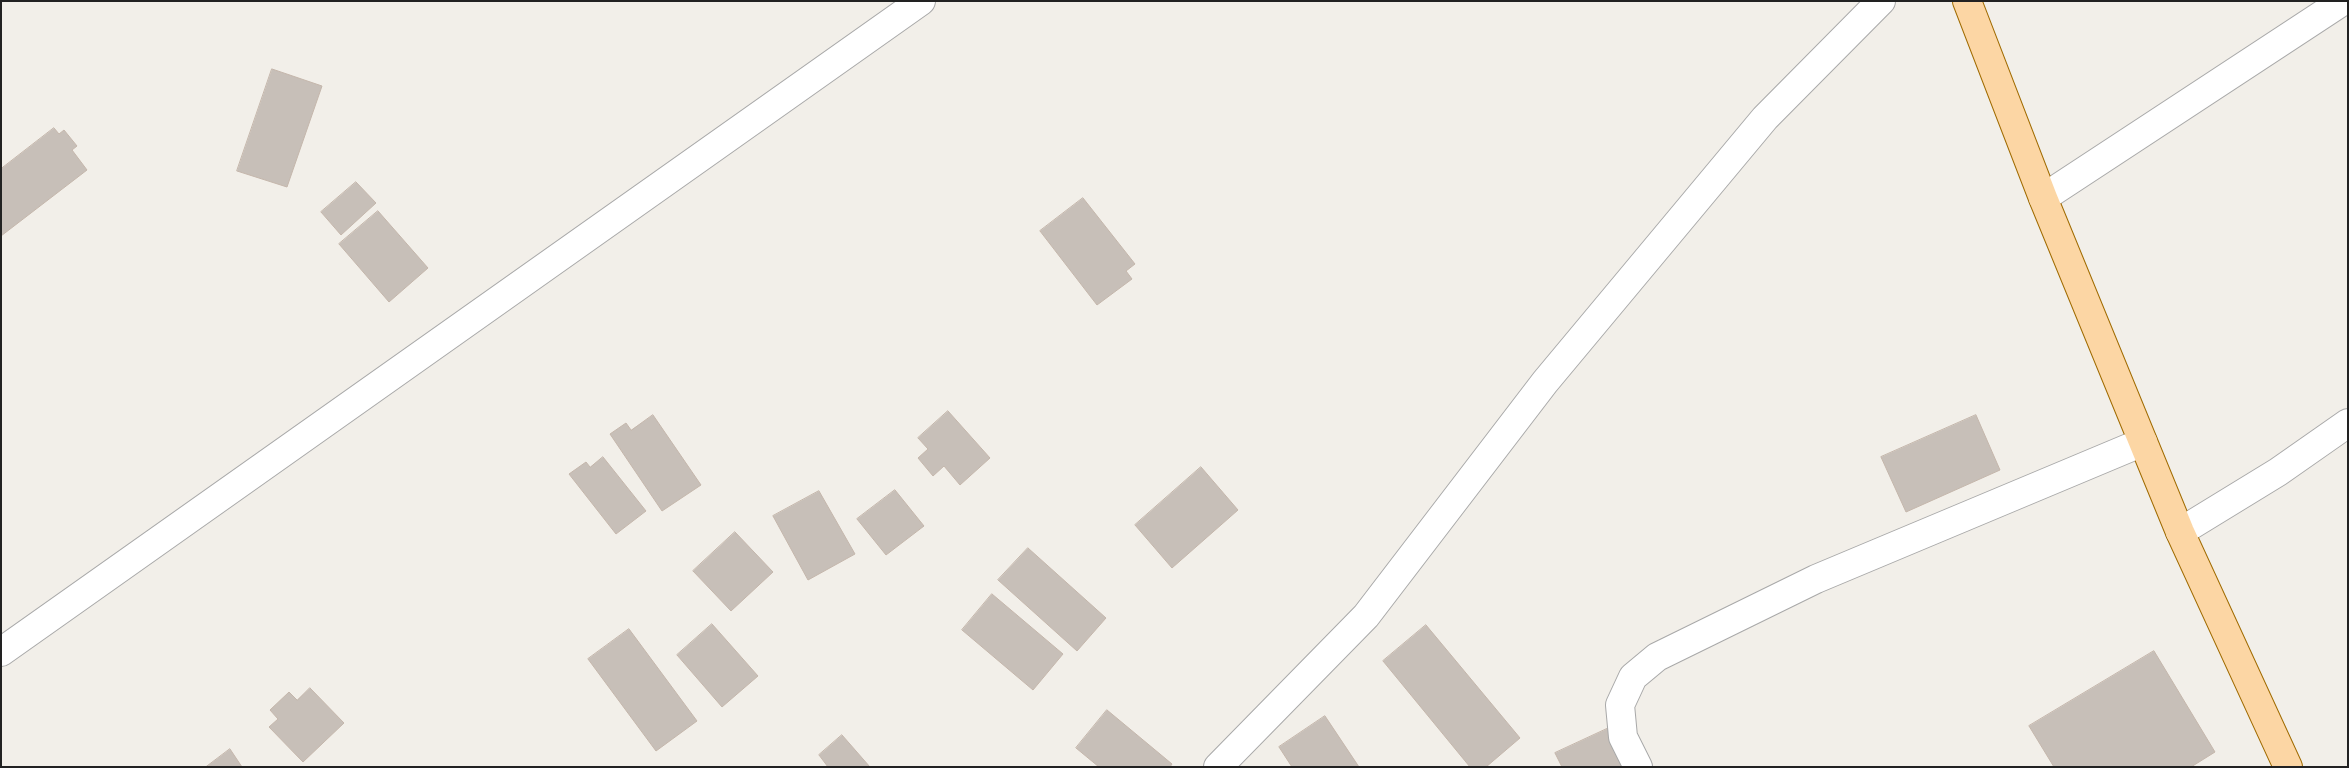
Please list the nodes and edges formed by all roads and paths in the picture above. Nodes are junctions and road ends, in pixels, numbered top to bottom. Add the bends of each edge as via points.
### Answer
1 (921, 1) edge
2 (1881, 1) edge
3 (1967, 1) edge
4 (2343, 1) edge
5 (2044, 198) junction
6 (2348, 423) edge
7 (2143, 442) junction
8 (2180, 532) junction
9 (1, 652) edge
10 (1218, 767) edge
11 (1638, 767) edge
12 (2288, 767) edge

1 - 9 street
2 - 10 street via 1765,118 1545,382 1366,616
3 - 5 main road
4 - 5 street
5 - 7 main road
6 - 8 street via 2278,472
7 - 8 main road
7 - 11 street via 1816,579 1657,657 1633,677 1620,705 1623,737
8 - 12 main road

